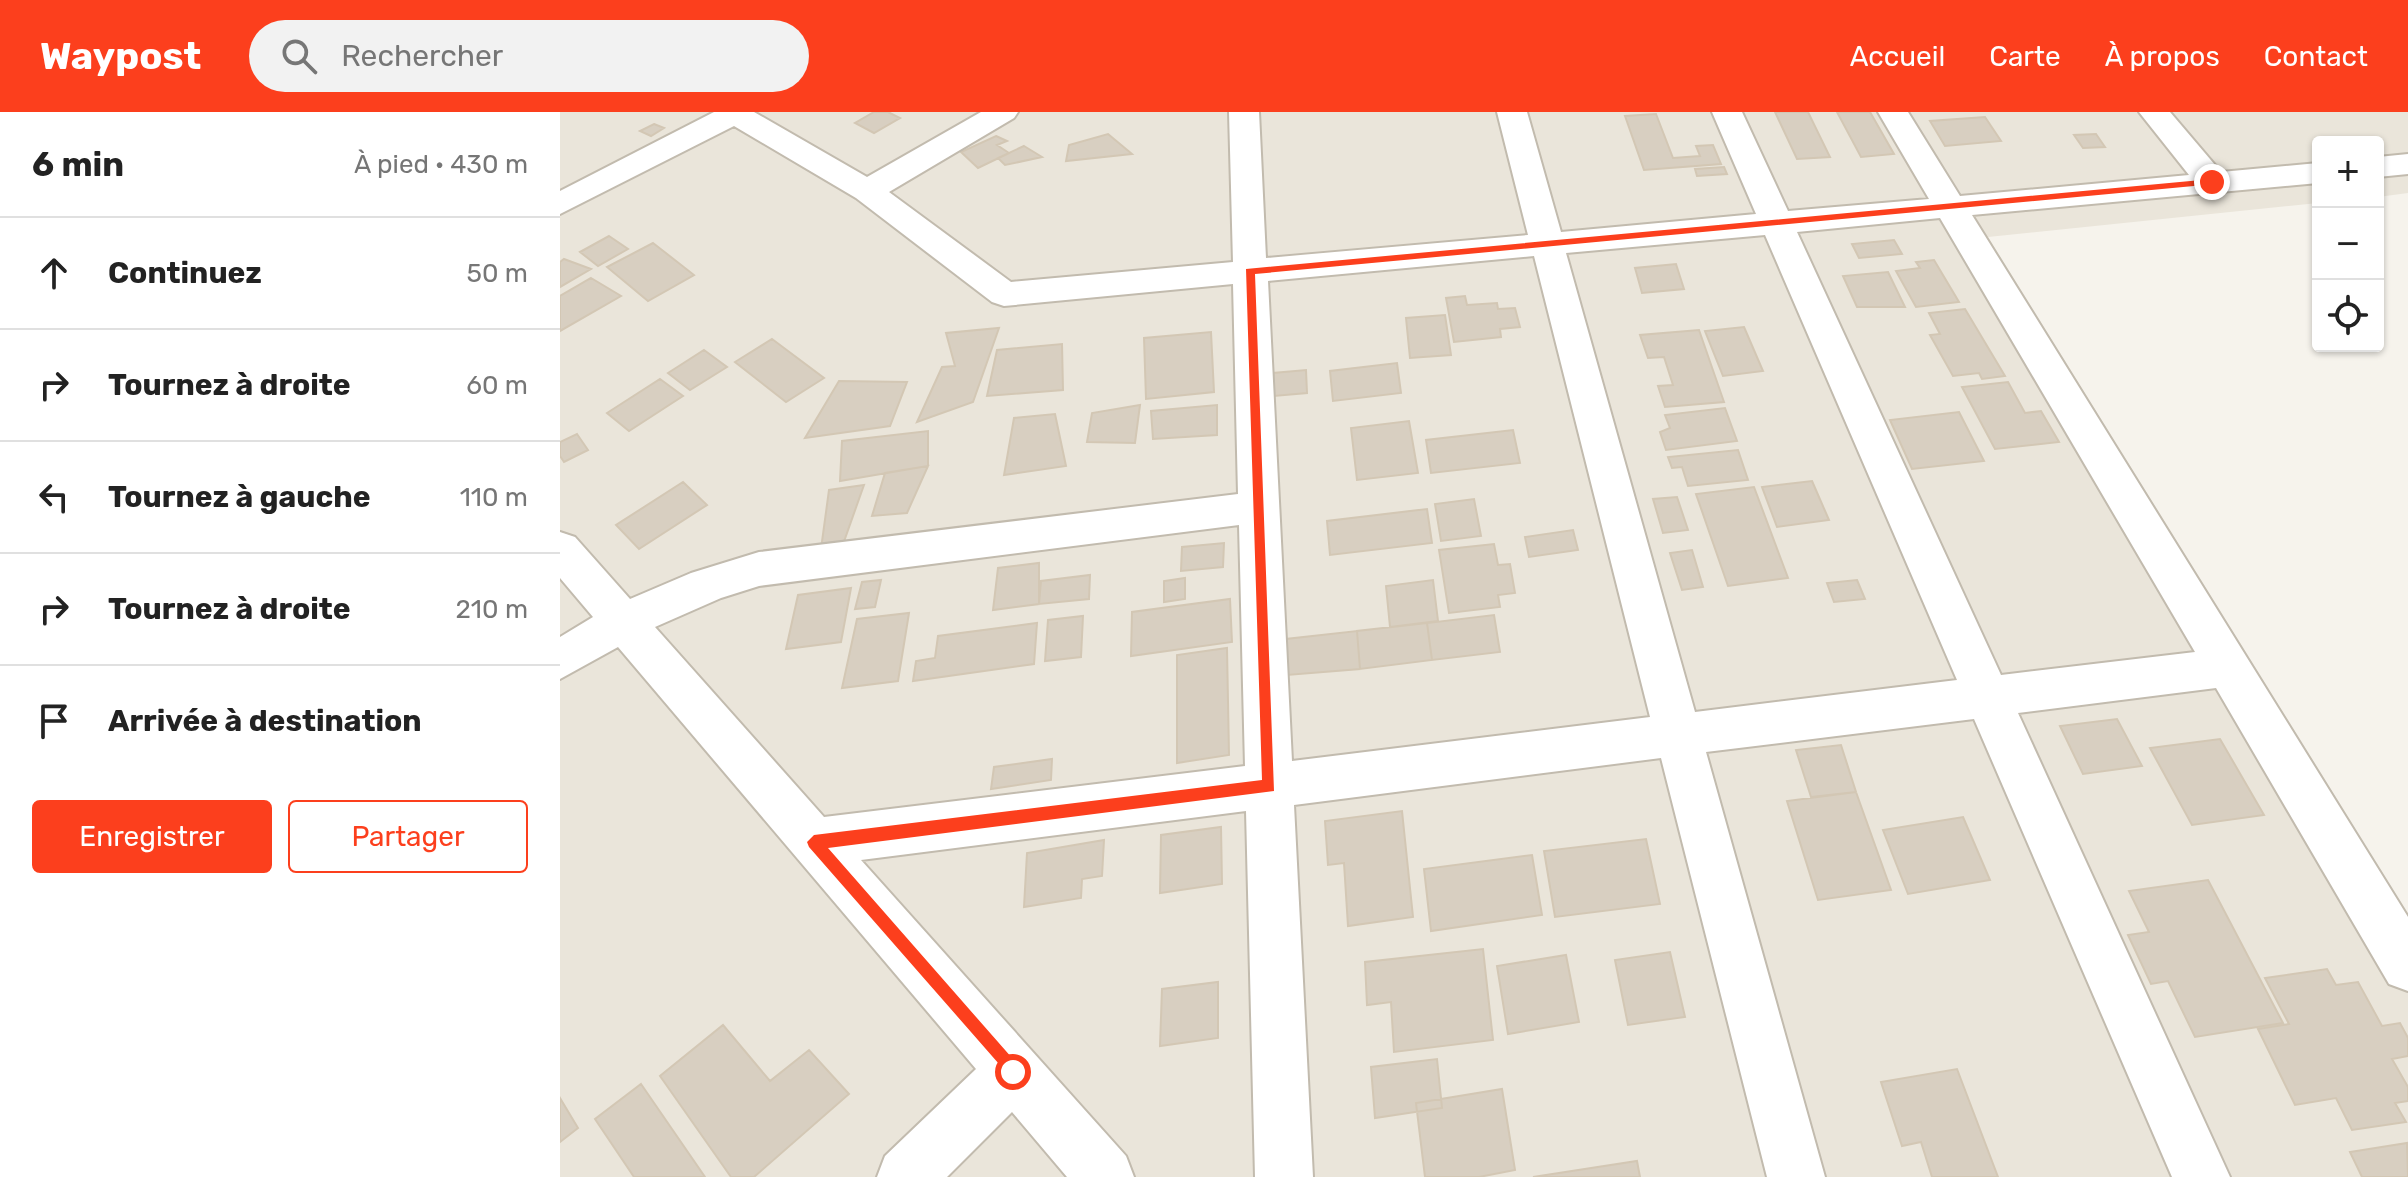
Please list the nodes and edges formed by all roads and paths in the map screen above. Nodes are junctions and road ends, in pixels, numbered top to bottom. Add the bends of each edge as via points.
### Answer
1 (1003, 112) edge
2 (1244, 112) edge
3 (1512, 112) edge
4 (1727, 112) edge
5 (1893, 112) edge
6 (2154, 112) edge
7 (734, 113) edge
8 (2408, 164) edge
9 (2384, 166) edge
10 (2312, 174) edge
11 (2212, 182) junction
12 (867, 191) junction
13 (560, 204) edge
14 (1948, 207) junction
15 (1777, 223) junction
16 (1547, 244) junction
17 (1250, 271) junction
18 (1259, 507) junction
19 (560, 549) edge
20 (622, 620) junction
21 (560, 660) edge
22 (2228, 667) junction
23 (1986, 697) junction
24 (1679, 735) junction
25 (1269, 786) junction
26 (814, 842) junction
27 (2408, 965) edge
28 (1013, 1072) junction
29 (906, 1177) edge
30 (1105, 1177) edge
31 (1284, 1177) edge
32 (1796, 1177) edge
33 (2201, 1177) edge

1 - 12 street
2 - 17 street
3 - 16 street
4 - 15 street
5 - 14 street
6 - 11 street
7 - 12 street
7 - 13 street
8 - 9 street
10 - 11 street
11 - 14 street
12 - 17 street via 1004,294
14 - 15 street
14 - 22 street
15 - 16 street
15 - 23 street
16 - 17 street
16 - 24 street
17 - 18 street
18 - 20 street via 759,569 701,584
18 - 25 street
19 - 20 street
20 - 21 street
20 - 26 street
22 - 23 street
22 - 27 street
23 - 24 street
23 - 33 street
24 - 25 street
24 - 32 street
25 - 26 street
25 - 31 street
26 - 28 street
28 - 29 street
28 - 30 street

